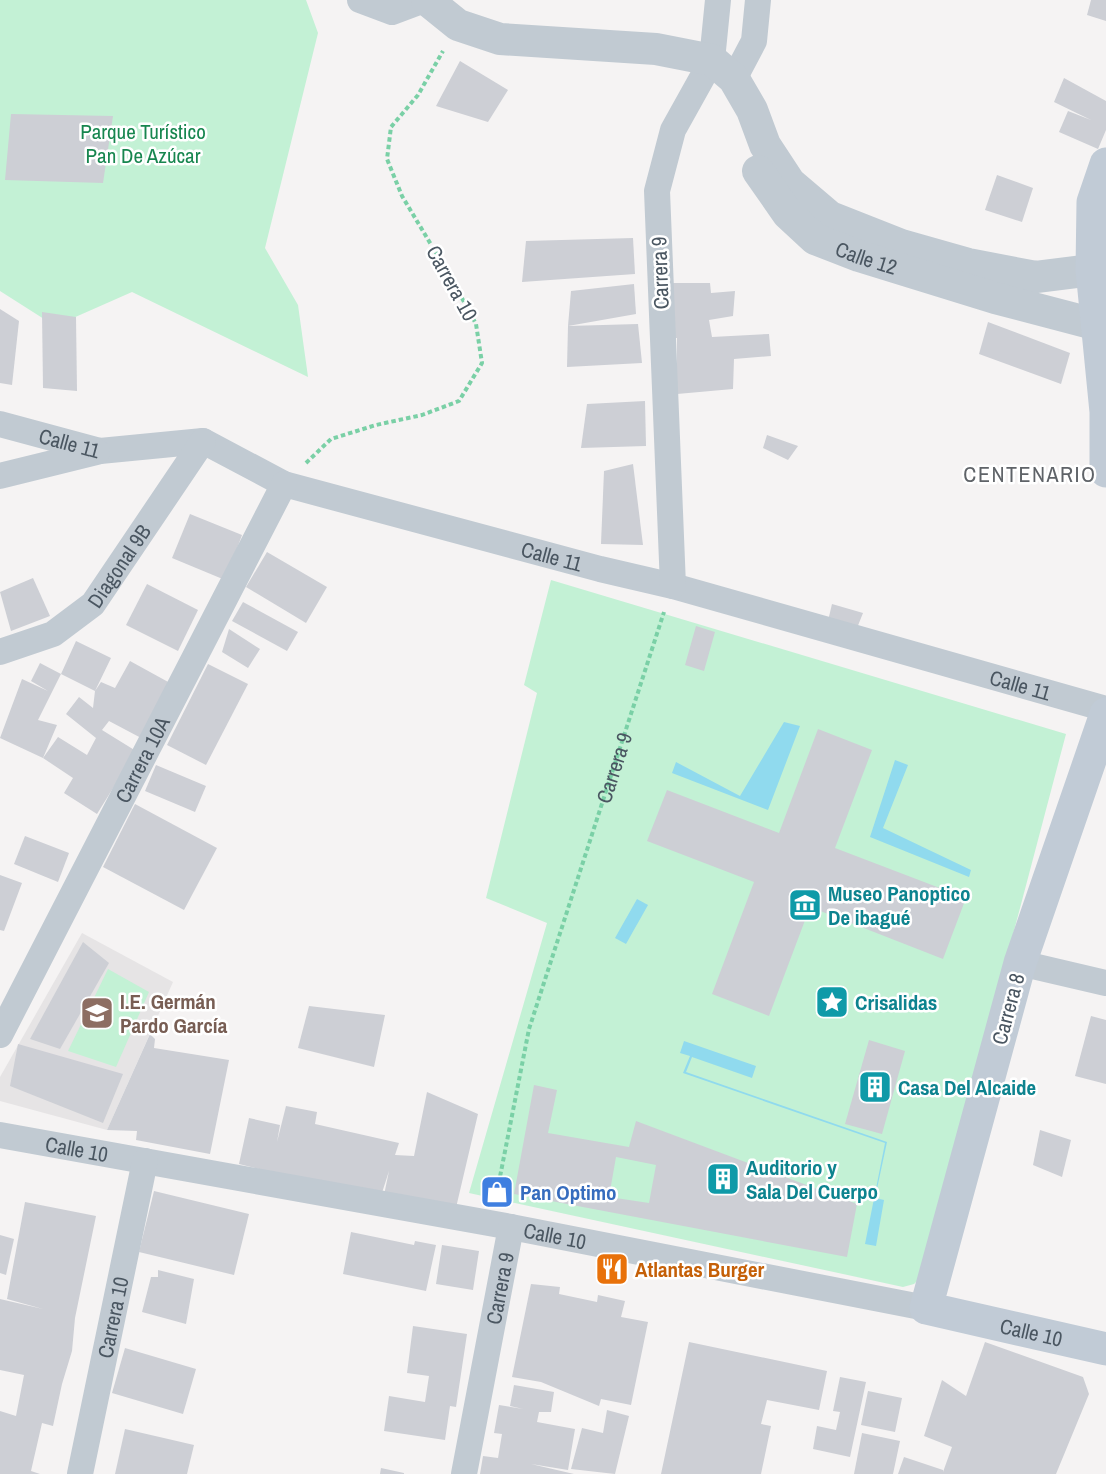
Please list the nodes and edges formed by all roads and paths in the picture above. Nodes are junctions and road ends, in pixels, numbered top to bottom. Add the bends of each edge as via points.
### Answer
1 (360, 0) edge
2 (425, 0) edge
3 (718, 0) edge
4 (758, 0) edge
5 (458, 25) junction
6 (723, 70) junction
7 (1106, 164) edge
8 (1092, 270) junction
9 (1098, 325) junction
10 (0, 424) edge
11 (203, 441) junction
12 (100, 451) junction
13 (1106, 471) edge
14 (0, 476) edge
15 (284, 484) junction
16 (673, 586) junction
17 (0, 652) edge
18 (1106, 709) edge
19 (1106, 714) edge
20 (1020, 963) junction
21 (1106, 982) edge
22 (0, 1035) edge
23 (0, 1134) edge
24 (145, 1161) junction
25 (511, 1227) junction
26 (926, 1308) junction
27 (1106, 1349) edge
28 (80, 1474) edge
29 (464, 1474) edge

1 - 2 street via 392,12
2 - 5 street
3 - 6 street
4 - 6 street, Carrera 9 via 754,41
5 - 6 street via 500,39 656,49
5 - 15 path, Carrera 10 via 418,94 391,127 387,159 402,196 476,324 482,363 459,401 331,439
6 - 8 street, Calle 12 via 752,110 765,146 790,183 830,217 901,245 968,264 1036,277
6 - 9 street, Calle 12 via 745,151 788,214 815,239 995,298
6 - 16 street, Carrera 9 via 674,130 657,191
7 - 8 main road via 1093,202
8 - 9 main road
9 - 13 main road via 1106,411
10 - 12 street, Calle 11
11 - 12 street, Calle 11
11 - 15 street, Calle 11
11 - 17 street, Diagonal 9B via 93,604 53,634
12 - 14 street
15 - 16 street, Calle 11
15 - 22 street, Carrera 10A
16 - 18 street, Calle 11
16 - 25 path, Carrera 9 via 529,1029 497,1192
19 - 20 main road, Carrera 8
20 - 21 street
20 - 26 main road, Carrera 8
23 - 24 street, Calle 10
24 - 25 street, Calle 10
24 - 28 street, Carrera 10
25 - 26 street, Calle 10
25 - 29 street, Carrera 9
26 - 27 main road, Calle 10

